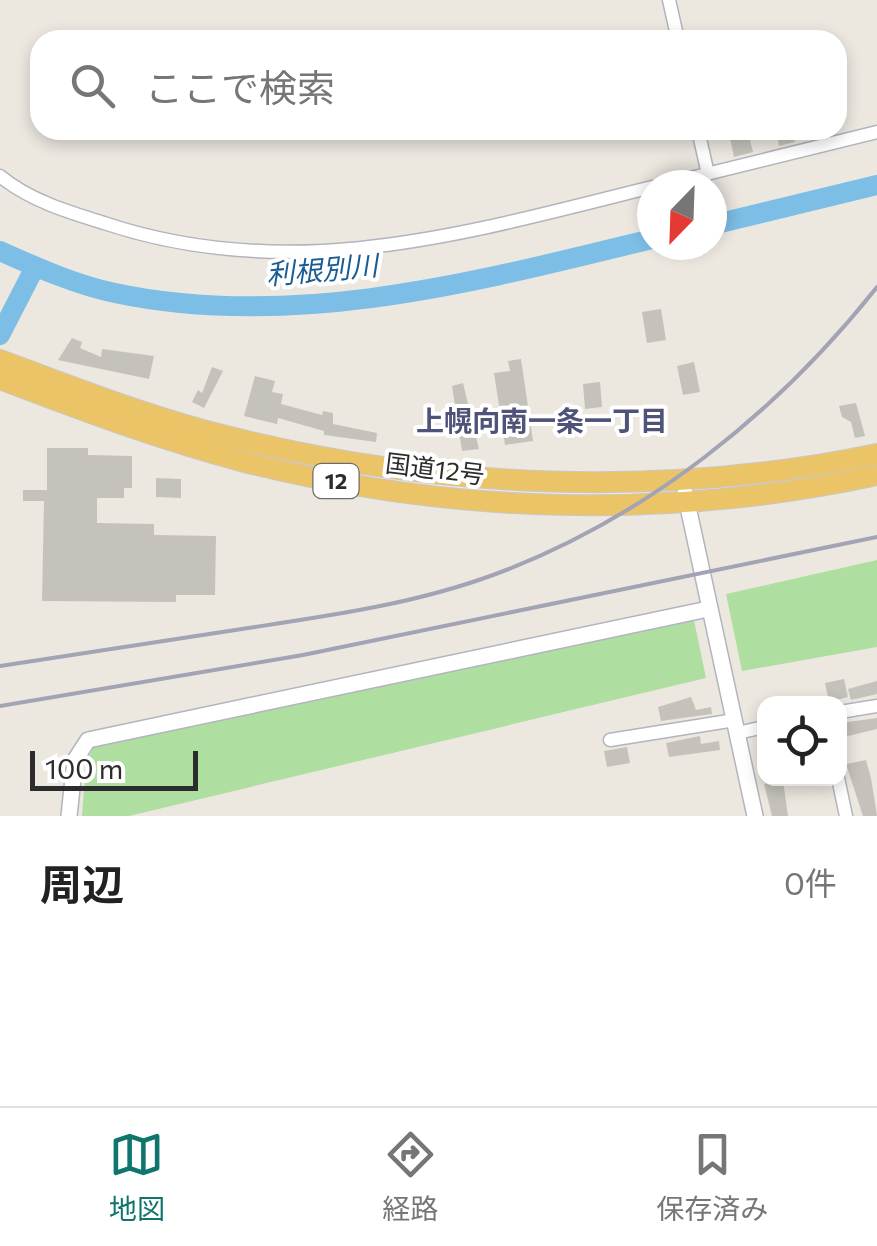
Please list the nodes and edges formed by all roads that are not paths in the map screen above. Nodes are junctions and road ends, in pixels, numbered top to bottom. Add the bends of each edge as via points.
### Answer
1 (670, 0) edge
2 (676, 30) edge
3 (877, 132) edge
4 (847, 139) edge
5 (700, 140) edge
6 (845, 140) edge
7 (707, 170) edge
8 (724, 170) edge
9 (0, 176) edge
10 (637, 192) edge
11 (2, 367) edge
12 (877, 454) edge
13 (877, 475) edge
14 (684, 478) junction
15 (686, 504) junction
16 (708, 609) junction
17 (877, 706) edge
18 (847, 711) edge
19 (736, 726) junction
20 (757, 727) edge
21 (610, 740) dead end
22 (840, 786) edge
23 (69, 816) edge
24 (755, 816) edge
25 (846, 816) edge

1 - 2 street
3 - 4 street
5 - 7 street
6 - 8 street
9 - 10 street via 26,194 159,242 276,255 490,228
11 - 14 highway, 国道12号 / 12 via 154,416 313,455 536,480
11 - 15 highway, 国道12号 / 12 via 172,441 346,483 520,504
12 - 14 highway, 国道12号 / 12
13 - 15 highway, 国道12号 / 12
14 - 15 street
15 - 16 street
16 - 19 street
16 - 23 street via 88,740 75,760
17 - 18 street
19 - 20 street
19 - 21 street
19 - 24 street
22 - 25 street

